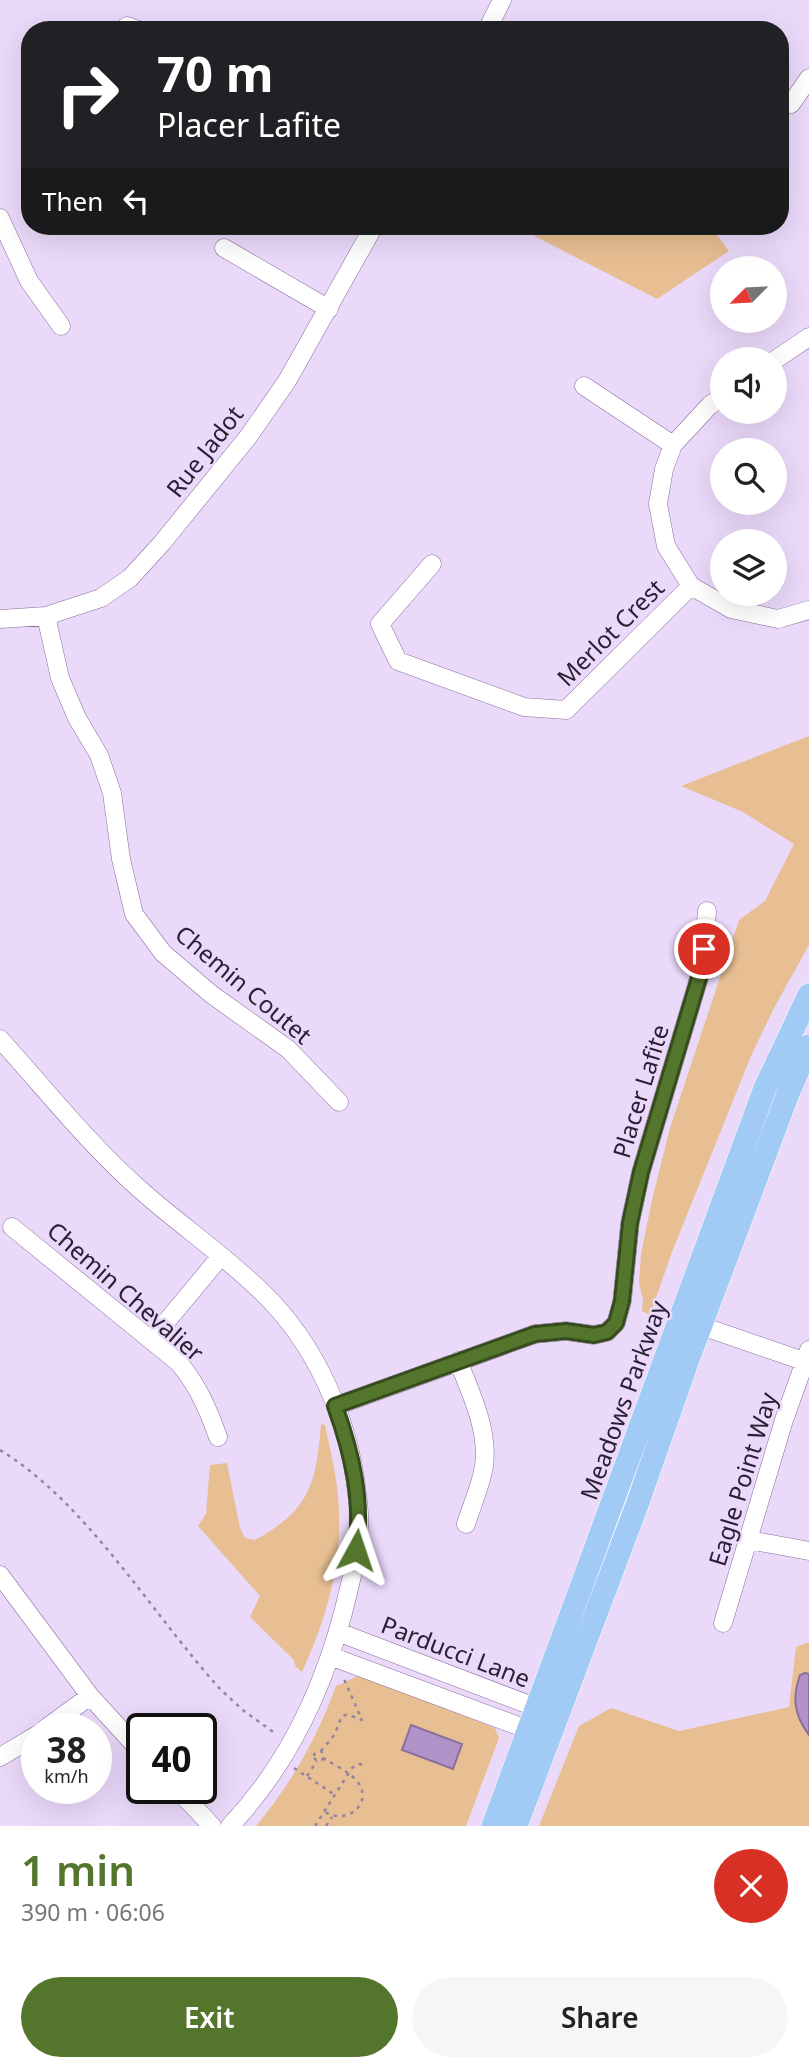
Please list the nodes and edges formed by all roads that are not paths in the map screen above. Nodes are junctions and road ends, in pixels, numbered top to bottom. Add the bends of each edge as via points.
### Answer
1 (502, 0) edge
2 (492, 21) edge
3 (809, 78) edge
4 (789, 103) edge
5 (0, 218) edge
6 (369, 235) edge
7 (224, 248) dead end
8 (329, 309) junction
9 (61, 326) dead end
10 (809, 337) edge
11 (787, 352) edge
12 (584, 386) dead end
13 (710, 405) edge
14 (673, 445) junction
15 (432, 564) dead end
16 (691, 586) junction
17 (809, 611) edge
18 (46, 616) junction
19 (0, 619) edge
20 (708, 911) dead end
21 (809, 995) edge
22 (0, 1039) edge
23 (809, 1046) edge
24 (339, 1102) dead end
25 (12, 1227) dead end
26 (221, 1256) junction
27 (691, 1322) junction
28 (151, 1340) junction
29 (808, 1359) edge
30 (458, 1361) junction
31 (335, 1406) junction
32 (218, 1437) dead end
33 (466, 1524) dead end
34 (748, 1539) junction
35 (809, 1551) edge
36 (0, 1575) edge
37 (723, 1623) dead end
38 (338, 1632) junction
39 (330, 1656) junction
40 (90, 1696) junction
41 (547, 1711) junction
42 (67, 1713) edge
43 (539, 1734) junction
44 (126, 1735) edge
45 (21, 1745) edge
46 (0, 1757) edge
47 (191, 1804) edge
48 (212, 1826) edge
49 (230, 1826) edge
50 (493, 1826) edge
51 (516, 1826) edge

1 - 2 street
3 - 4 street
5 - 9 street via 29,281
6 - 8 street, Rue Jadot
7 - 8 street
8 - 18 street, Rue Jadot via 248,437 130,578 101,598
10 - 11 street
12 - 14 street
13 - 14 street
14 - 16 street via 658,504 666,546
15 - 16 street, Merlot Crest via 380,624 398,661 524,707 566,710
16 - 17 street via 731,609 778,619
18 - 19 street, Rue Jadot
18 - 24 street, Chemin Coutet via 60,678 99,755 112,793 134,914 163,953 211,995 288,1049
20 - 30 street, Placer Lafite via 702,968 641,1172 616,1323 607,1332 594,1335 566,1331 535,1334
21 - 27 main road, Meadows Parkway via 765,1088
22 - 26 street via 106,1157
23 - 27 main road, Meadows Parkway
25 - 28 street, Chemin Chevalier
26 - 28 street
26 - 31 street via 289,1321 312,1354
27 - 29 street
27 - 41 main road, Meadows Parkway
28 - 32 street, Chemin Chevalier via 193,1380
29 - 34 street, Eagle Point Way
30 - 31 street, Placer Lafite
30 - 33 street via 484,1438 484,1466
31 - 38 street via 354,1468 360,1524
34 - 35 street
34 - 37 street, Eagle Point Way
36 - 40 street
38 - 39 street
38 - 41 street, Parducci Lane
39 - 43 street, Parducci Lane
39 - 49 street via 292,1742
40 - 42 street
40 - 44 street
41 - 43 main road, Meadows Parkway
43 - 50 main road, Meadows Parkway
43 - 51 main road, Meadows Parkway
45 - 46 street
47 - 48 street

